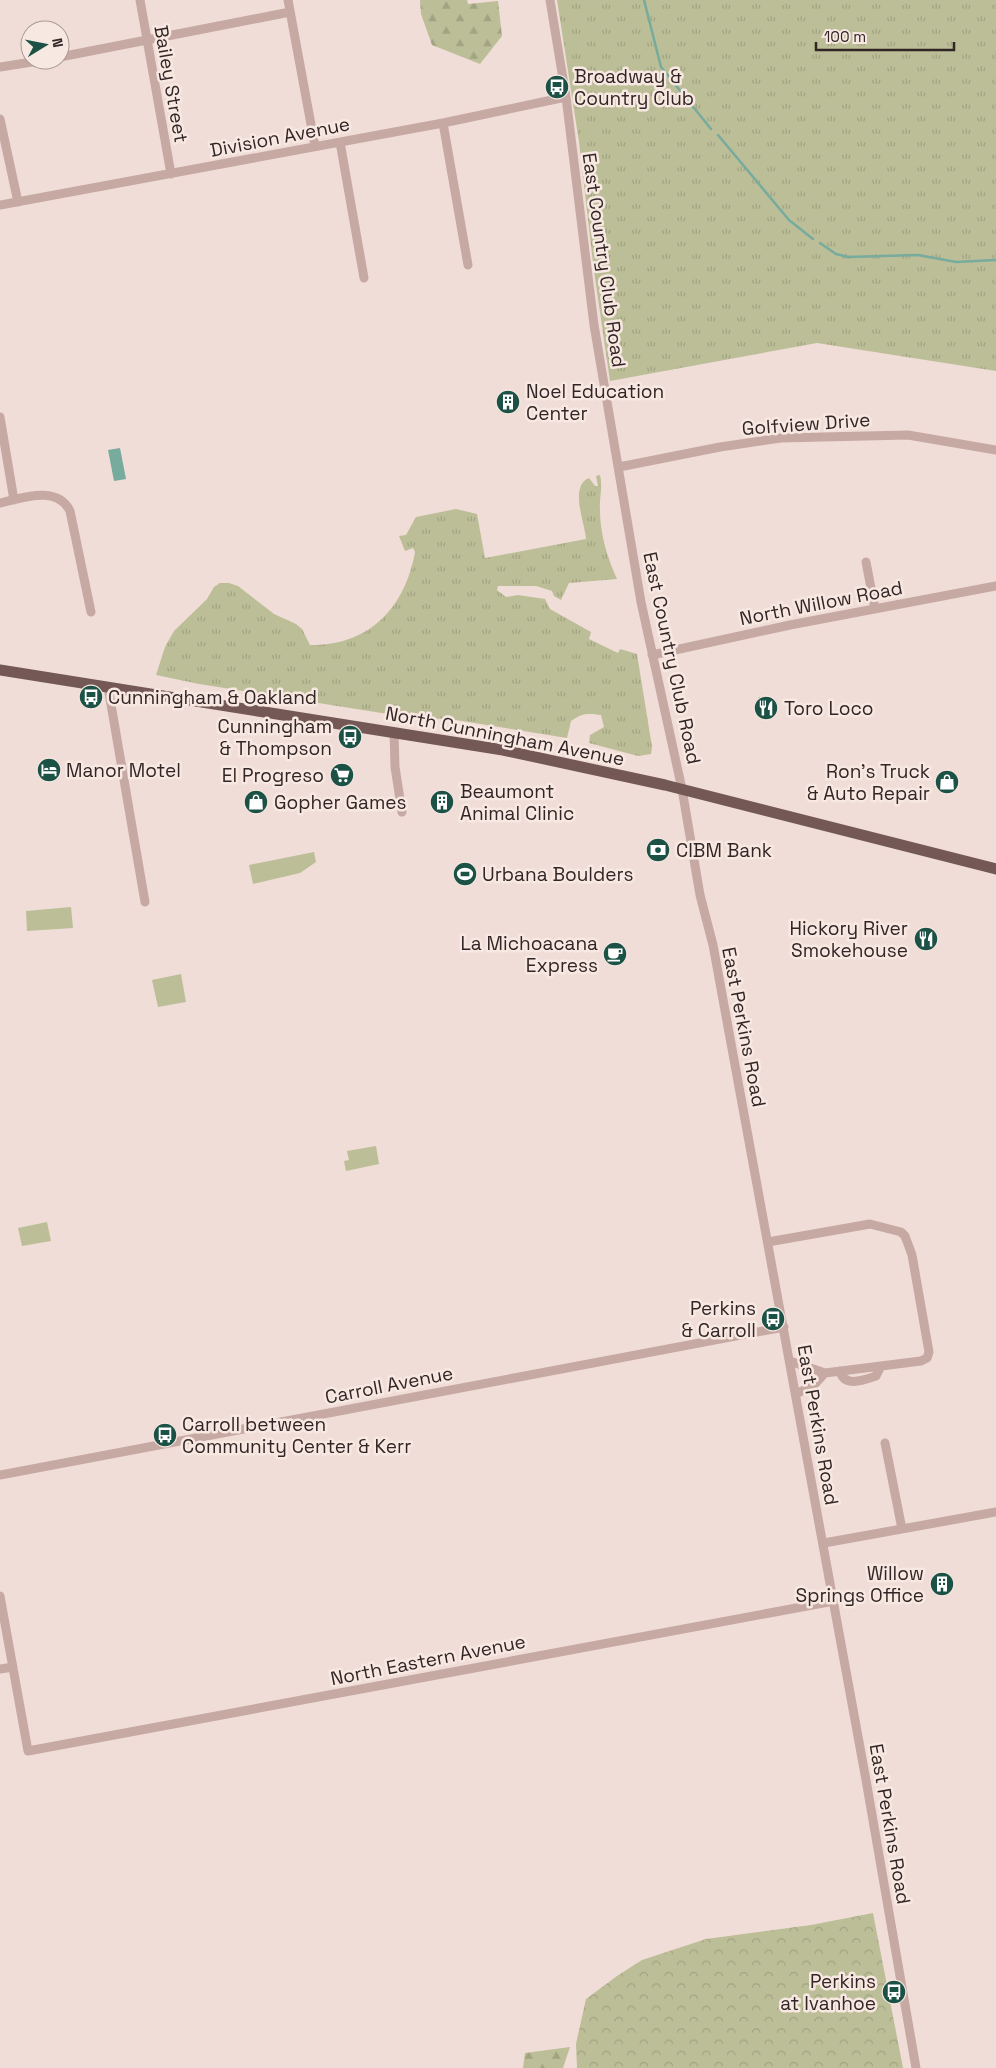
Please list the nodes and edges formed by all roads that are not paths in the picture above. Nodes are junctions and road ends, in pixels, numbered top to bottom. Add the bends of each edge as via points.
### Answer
1 (140, 0) edge
2 (288, 0) edge
3 (550, 0) edge
4 (290, 12) junction
5 (147, 40) junction
6 (70, 55) edge
7 (20, 64) edge
8 (0, 67) edge
9 (566, 97) junction
10 (0, 119) edge
11 (443, 123) junction
12 (340, 142) junction
13 (315, 146) junction
14 (171, 174) junction
15 (18, 202) junction
16 (0, 205) edge
17 (468, 264) dead end
18 (364, 278) dead end
19 (0, 417) edge
20 (996, 450) edge
21 (619, 467) junction
22 (14, 500) junction
23 (0, 503) edge
24 (866, 562) dead end
25 (996, 586) edge
26 (875, 609) junction
27 (91, 612) dead end
28 (652, 654) junction
29 (0, 670) edge
30 (108, 687) junction
31 (394, 732) junction
32 (682, 789) junction
33 (402, 812) dead end
34 (996, 869) edge
35 (145, 902) dead end
36 (768, 1242) junction
37 (784, 1327) junction
38 (790, 1361) junction
39 (825, 1374) junction
40 (796, 1394) junction
41 (885, 1443) dead end
42 (0, 1475) edge
43 (996, 1512) edge
44 (902, 1529) junction
45 (824, 1543) junction
46 (0, 1596) edge
47 (834, 1601) junction
48 (13, 1667) junction
49 (0, 1669) edge
50 (916, 2068) edge

1 - 5 street, Bailey Street
2 - 4 street
3 - 9 street, East Country Club Road
4 - 5 street
4 - 13 street
5 - 6 street
5 - 14 street, Bailey Street
7 - 8 street
9 - 11 street, Division Avenue
9 - 21 street, East Country Club Road via 586,266
10 - 15 street
11 - 12 street, Division Avenue
11 - 17 street
12 - 13 street, Division Avenue
12 - 18 street
13 - 14 street, Division Avenue
14 - 15 street, Division Avenue
15 - 16 street, Division Avenue
19 - 22 street
20 - 21 street, Golfview Drive via 908,435 781,438
21 - 28 street, East Country Club Road
22 - 23 street
22 - 27 street via 50,495 61,499 70,511
24 - 26 street
25 - 26 street, North Willow Road
26 - 28 street, North Willow Road
28 - 32 street, East Country Club Road
29 - 30 main road, North Cunningham Avenue
30 - 31 main road, North Cunningham Avenue
30 - 35 street
31 - 32 main road, North Cunningham Avenue via 503,750
31 - 33 street
32 - 34 main road, North Cunningham Avenue
32 - 36 street, East Perkins Road
36 - 37 street, East Perkins Road
36 - 39 street via 870,1224 892,1228 905,1236 912,1256 929,1356 921,1361 881,1366 876,1376 865,1380 850,1382 840,1371
37 - 38 street, East Perkins Road
37 - 42 street, Carroll Avenue
38 - 39 street
38 - 40 street, East Perkins Road
39 - 40 street via 814,1385
40 - 45 street, East Perkins Road
41 - 44 street
43 - 44 street
44 - 45 street
45 - 47 street, East Perkins Road
46 - 48 street
47 - 48 street, North Eastern Avenue via 28,1751
47 - 50 street, East Perkins Road
48 - 49 street

